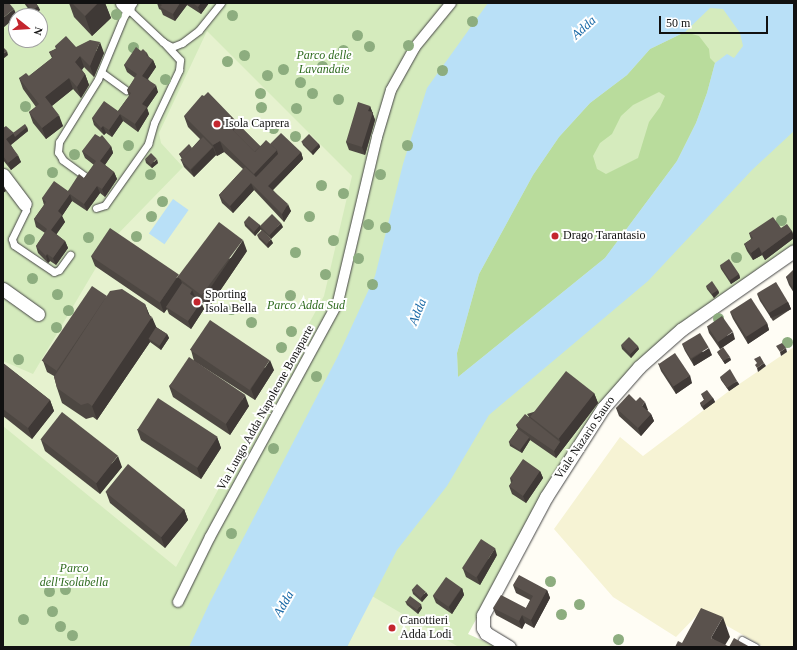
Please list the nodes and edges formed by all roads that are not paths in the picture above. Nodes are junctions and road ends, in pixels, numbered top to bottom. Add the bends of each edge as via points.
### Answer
1 (221, 3) edge
2 (451, 3) edge
3 (128, 5) edge
4 (163, 42) junction
5 (101, 72) junction
6 (126, 90) edge
7 (3, 174) edge
8 (86, 176) edge
9 (25, 204) joint
10 (96, 208) dead end
11 (794, 251) edge
12 (70, 255) dead end
13 (3, 289) edge
14 (38, 314) dead end
15 (178, 602) dead end
16 (742, 640) dead end
17 (509, 647) edge
18 (755, 647) edge

1 - 4 lane via 205,24 182,43 172,47
2 - 15 street, Via Lungo Adda Napoleone Bonaparte via 422,38 391,90 377,137 338,302 210,537
3 - 4 lane
3 - 5 lane
4 - 10 lane via 180,60 179,70 154,123 148,144 105,205
5 - 6 lane
5 - 8 lane via 58,146 63,160
7 - 9 street
9 - 12 lane via 26,210 12,239 14,245 54,272 60,270
11 - 17 street, Viale Nazario Sauro via 682,329 619,388 589,428 546,498 485,608 482,622 489,637
13 - 14 street
16 - 18 lane

